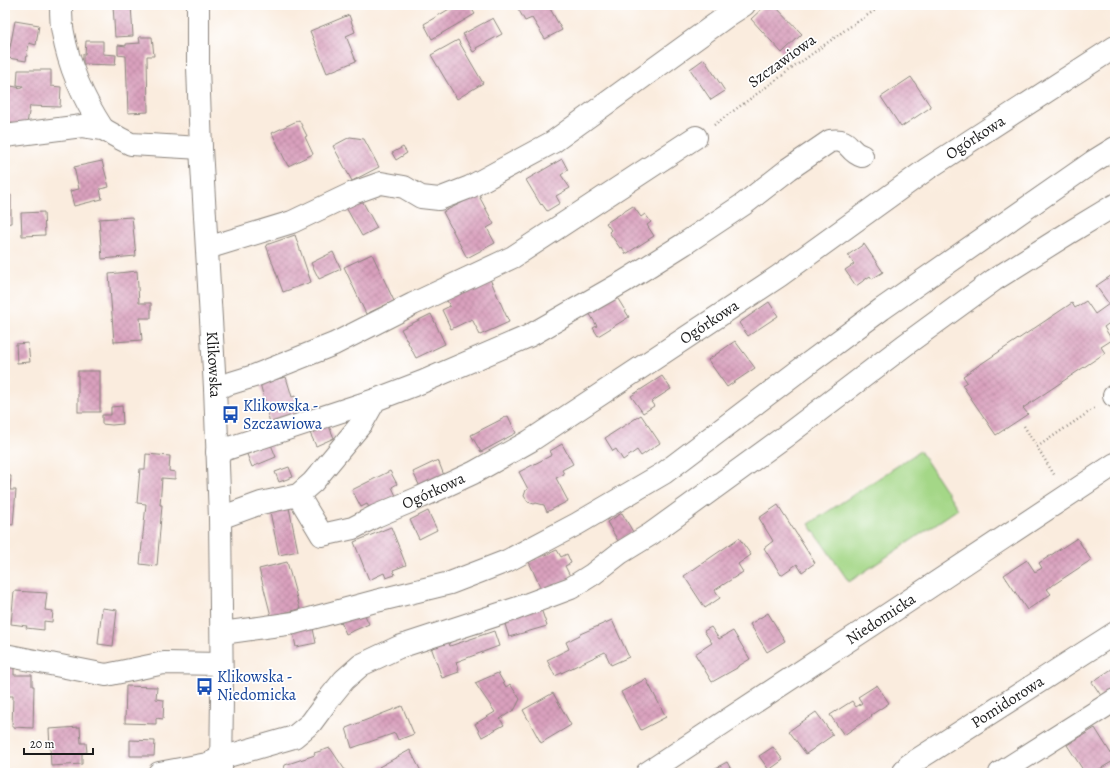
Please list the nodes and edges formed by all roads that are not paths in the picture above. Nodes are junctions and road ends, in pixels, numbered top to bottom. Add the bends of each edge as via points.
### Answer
1 (61, 5) edge
2 (198, 5) edge
3 (744, 5) edge
4 (1115, 47) edge
5 (103, 129) junction
6 (5, 136) edge
7 (696, 137) road end
8 (201, 148) junction
9 (1115, 148) edge
10 (862, 156) dead end
11 (1115, 205) edge
12 (207, 248) junction
13 (215, 388) junction
14 (375, 400) junction
15 (217, 452) junction
16 (1115, 464) edge
17 (298, 494) junction
18 (220, 518) junction
19 (222, 633) junction
20 (1115, 633) edge
21 (5, 655) edge
22 (221, 664) junction
23 (1115, 700) edge
24 (221, 765) edge
25 (159, 773) edge
26 (647, 773) edge
27 (903, 773) edge
28 (1000, 773) edge

1 - 5 street via 63,32 74,72 91,110
2 - 8 street, Klikowska
3 - 12 street via 553,142 470,187 439,200 421,197 404,187 381,183 292,222
4 - 17 street, Ogórkowa via 927,169 779,276 675,346 530,441 473,473 352,528 322,535
5 - 6 street via 82,126
5 - 8 street via 131,144
7 - 13 street via 513,257 334,344 254,376
8 - 12 street, Klikowska
9 - 19 street via 882,309 664,473 577,524 507,561 450,583 294,623
10 - 14 street via 846,143 830,141 684,244 529,336
11 - 24 street via 994,280 787,435 651,534 571,588 399,647 360,665 344,680 311,723 294,737
12 - 13 street, Klikowska
13 - 15 street, Klikowska
14 - 15 street
14 - 17 street via 362,423 314,482
15 - 18 street, Klikowska
16 - 26 street, Niedomicka
17 - 18 street via 261,503
18 - 19 street, Klikowska
19 - 22 street, Klikowska
20 - 27 street, Pomidorowa via 909,766
21 - 22 street via 106,674 164,663
22 - 24 street, Klikowska
23 - 28 street
24 - 25 street via 207,764

